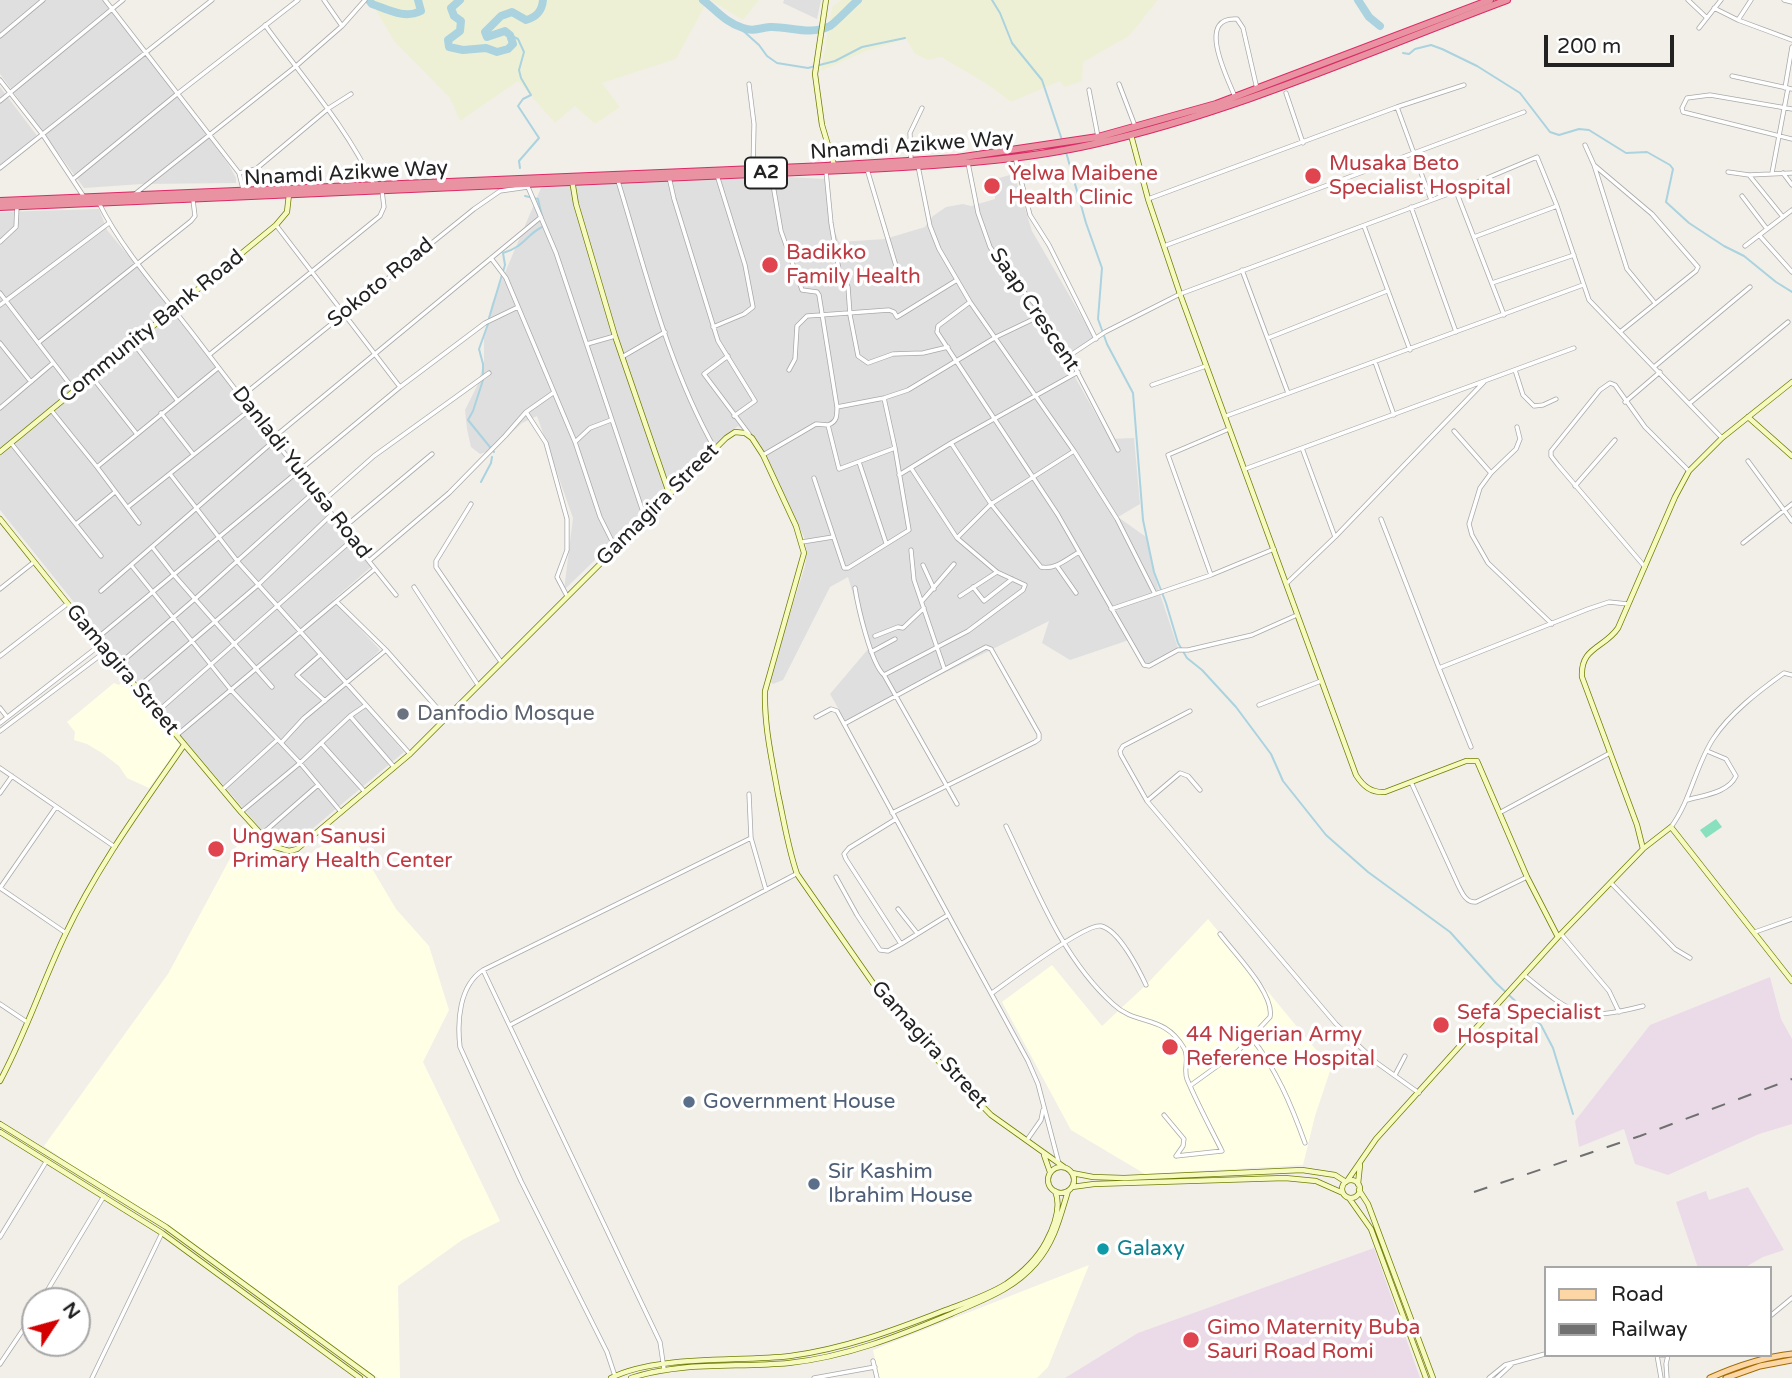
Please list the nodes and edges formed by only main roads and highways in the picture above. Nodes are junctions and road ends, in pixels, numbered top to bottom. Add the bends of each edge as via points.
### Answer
1 (1490, 0) edge
2 (1507, 0) edge
3 (1456, 16) junction
4 (1132, 130) junction
5 (572, 179) junction
6 (256, 193) junction
7 (0, 201) edge
8 (0, 207) edge
9 (1792, 1354) edge
10 (1771, 1356) edge
11 (1767, 1357) edge
12 (1792, 1360) edge
13 (1710, 1378) edge
14 (1726, 1378) edge

1 - 3 highway, Nnamdi Azikwe Way / A2
2 - 3 highway, Nnamdi Azikwe Way / A2
3 - 4 highway, Nnamdi Azikwe Way / A2 via 1257,90
3 - 4 highway, Nnamdi Azikwe Way / A2 via 1252,98
4 - 5 highway, Nnamdi Azikwe Way / A2 via 1008,152 911,161
4 - 5 highway, Nnamdi Azikwe Way / A2 via 1072,148 968,163
5 - 6 highway, Nnamdi Azikwe Way / A2
5 - 6 highway, Nnamdi Azikwe Way / A2
6 - 7 highway, Nnamdi Azikwe Way / A2
6 - 8 highway, Nnamdi Azikwe Way / A2
9 - 10 main road
11 - 13 main road
12 - 14 main road

